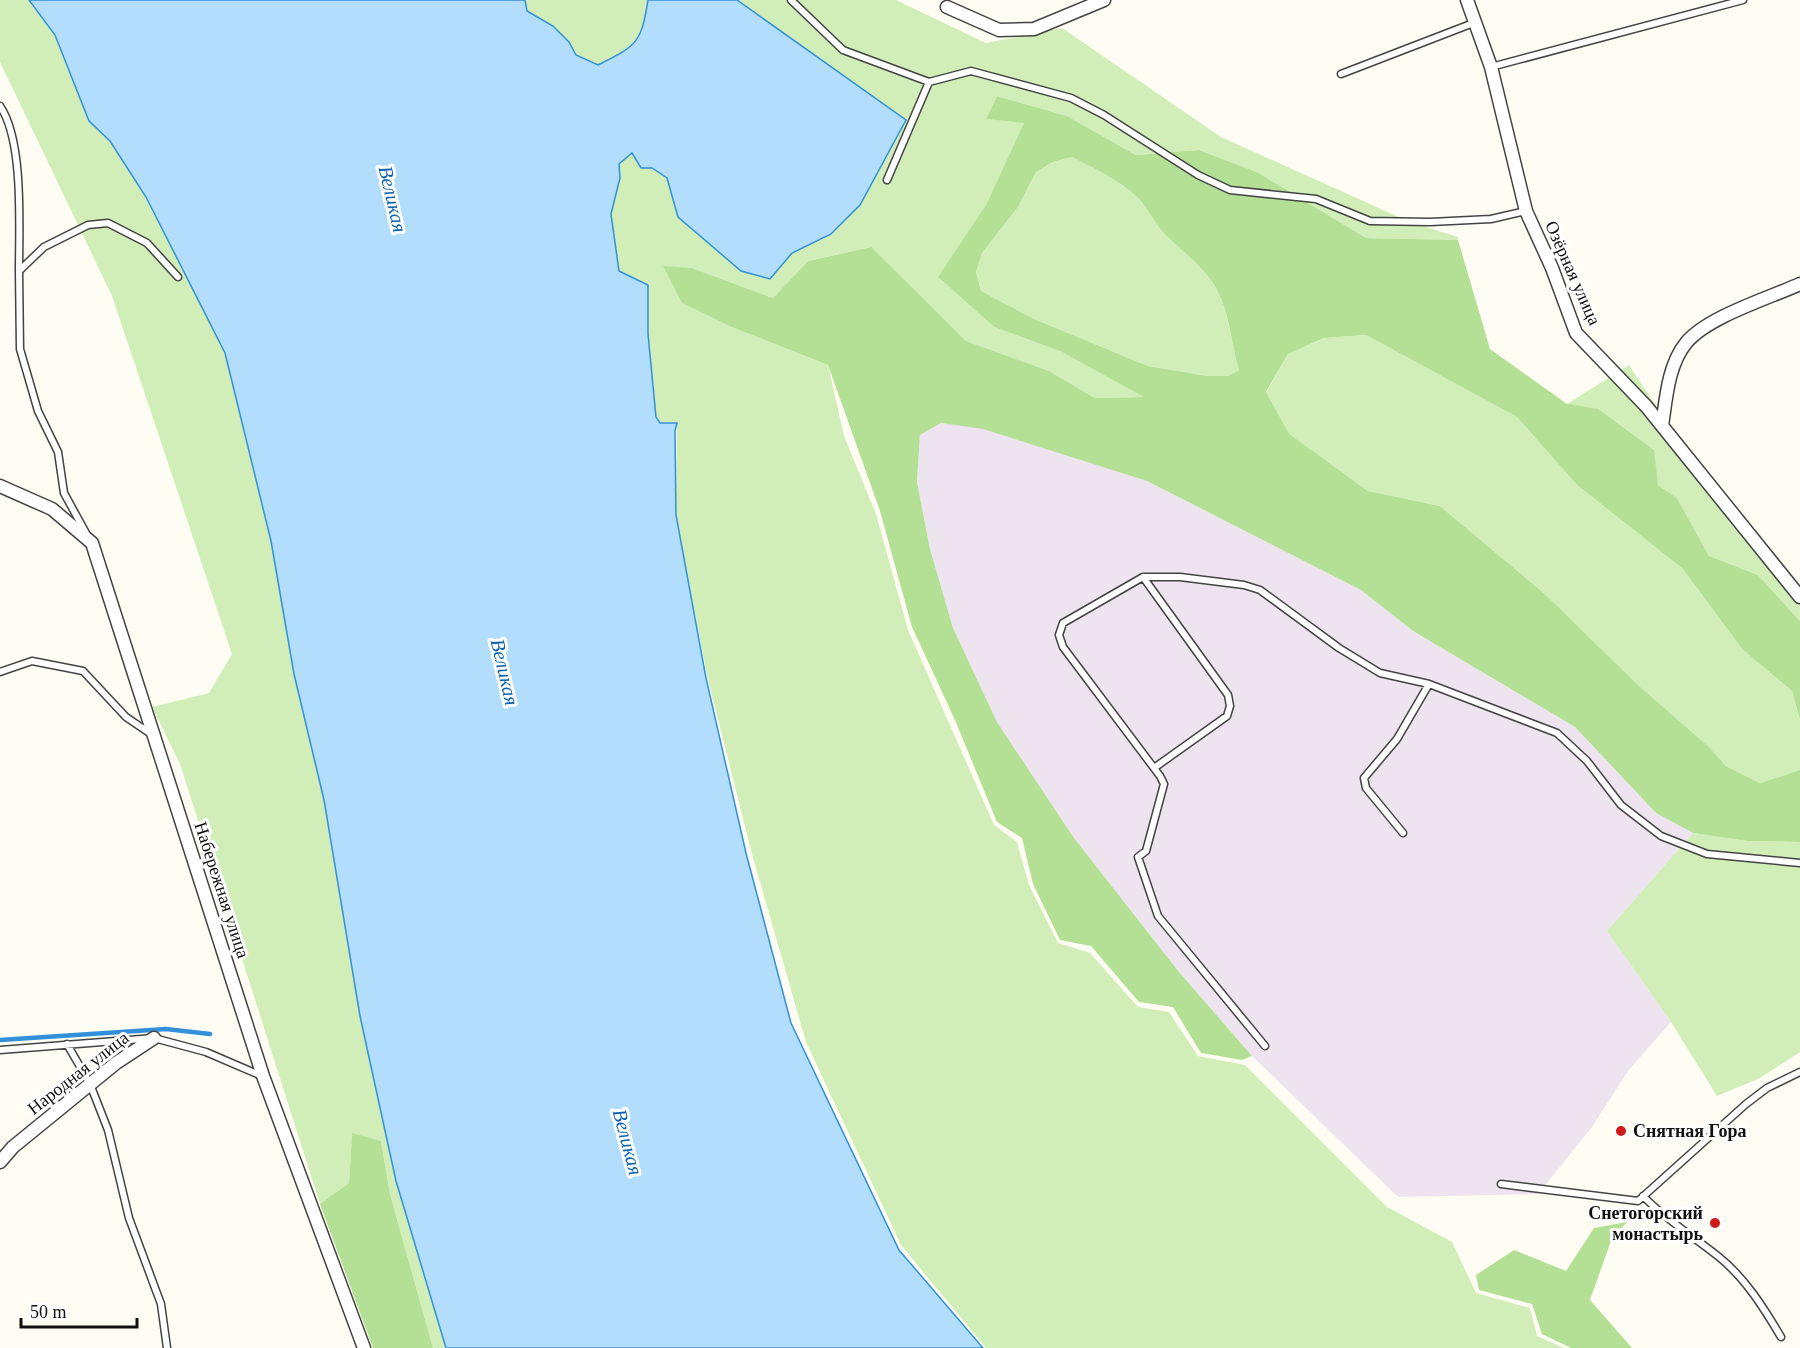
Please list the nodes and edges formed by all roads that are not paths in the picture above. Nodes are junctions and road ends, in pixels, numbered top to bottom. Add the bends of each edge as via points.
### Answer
1 (791, 0) edge
2 (1104, 0) edge
3 (1467, 0) edge
4 (1743, 0) edge
5 (947, 7) dead end
6 (1477, 22) junction
7 (1491, 67) junction
8 (1341, 74) dead end
9 (929, 82) junction
10 (0, 106) edge
11 (887, 180) dead end
12 (1526, 211) junction
13 (19, 271) junction
14 (178, 277) dead end
15 (1800, 284) edge
16 (1662, 426) junction
17 (0, 486) edge
18 (92, 543) junction
19 (1143, 577) junction
20 (1800, 597) edge
21 (0, 672) edge
22 (1429, 684) junction
23 (154, 736) junction
24 (1154, 768) junction
25 (1404, 833) dead end
26 (1800, 863) edge
27 (154, 1038) junction
28 (67, 1044) junction
29 (1265, 1046) dead end
30 (0, 1050) edge
31 (1800, 1072) edge
32 (263, 1076) junction
33 (90, 1084) junction
34 (0, 1162) edge
35 (1501, 1184) dead end
36 (1643, 1196) junction
37 (1781, 1337) dead end
38 (167, 1348) edge
39 (364, 1348) edge

1 - 9 lane via 843,50
2 - 5 street via 1035,29 999,30
3 - 6 street, Озёрная улица
4 - 7 lane
6 - 7 street, Озёрная улица
6 - 8 lane
7 - 12 street, Озёрная улица
9 - 11 lane
9 - 12 lane via 971,71 1071,98 1198,175 1230,190 1316,199 1370,220 1491,219
10 - 13 lane via 9,118 19,190
12 - 16 street, Озёрная улица via 1576,333
13 - 14 lane via 44,247 88,225 108,223 147,243
13 - 18 lane via 20,349 38,411 58,452 64,493
15 - 16 street via 1709,323 1686,343 1669,378
16 - 20 street, Озёрная улица
17 - 18 street via 52,509
18 - 23 street, Набережная улица
19 - 22 lane via 1180,577 1260,590 1380,673
19 - 24 lane via 1228,695 1230,706 1227,716
19 - 24 lane via 1063,623 1059,635
21 - 23 lane via 32,662 83,671 126,717
22 - 25 lane via 1397,739 1364,778 1366,788
22 - 26 lane via 1557,733 1587,761 1621,805 1661,836 1707,854
23 - 32 street, Набережная улица
24 - 29 lane via 1164,784 1146,851 1138,857 1158,916
27 - 28 lane
27 - 32 lane via 206,1052
27 - 33 street, Народная улица
28 - 30 lane
28 - 33 lane
31 - 36 lane via 1767,1088 1746,1104
32 - 39 street, Набережная улица
33 - 34 street, Народная улица
33 - 38 lane via 108,1130 129,1218 161,1304
35 - 36 lane via 1638,1202
36 - 37 lane via 1721,1259 1761,1303

